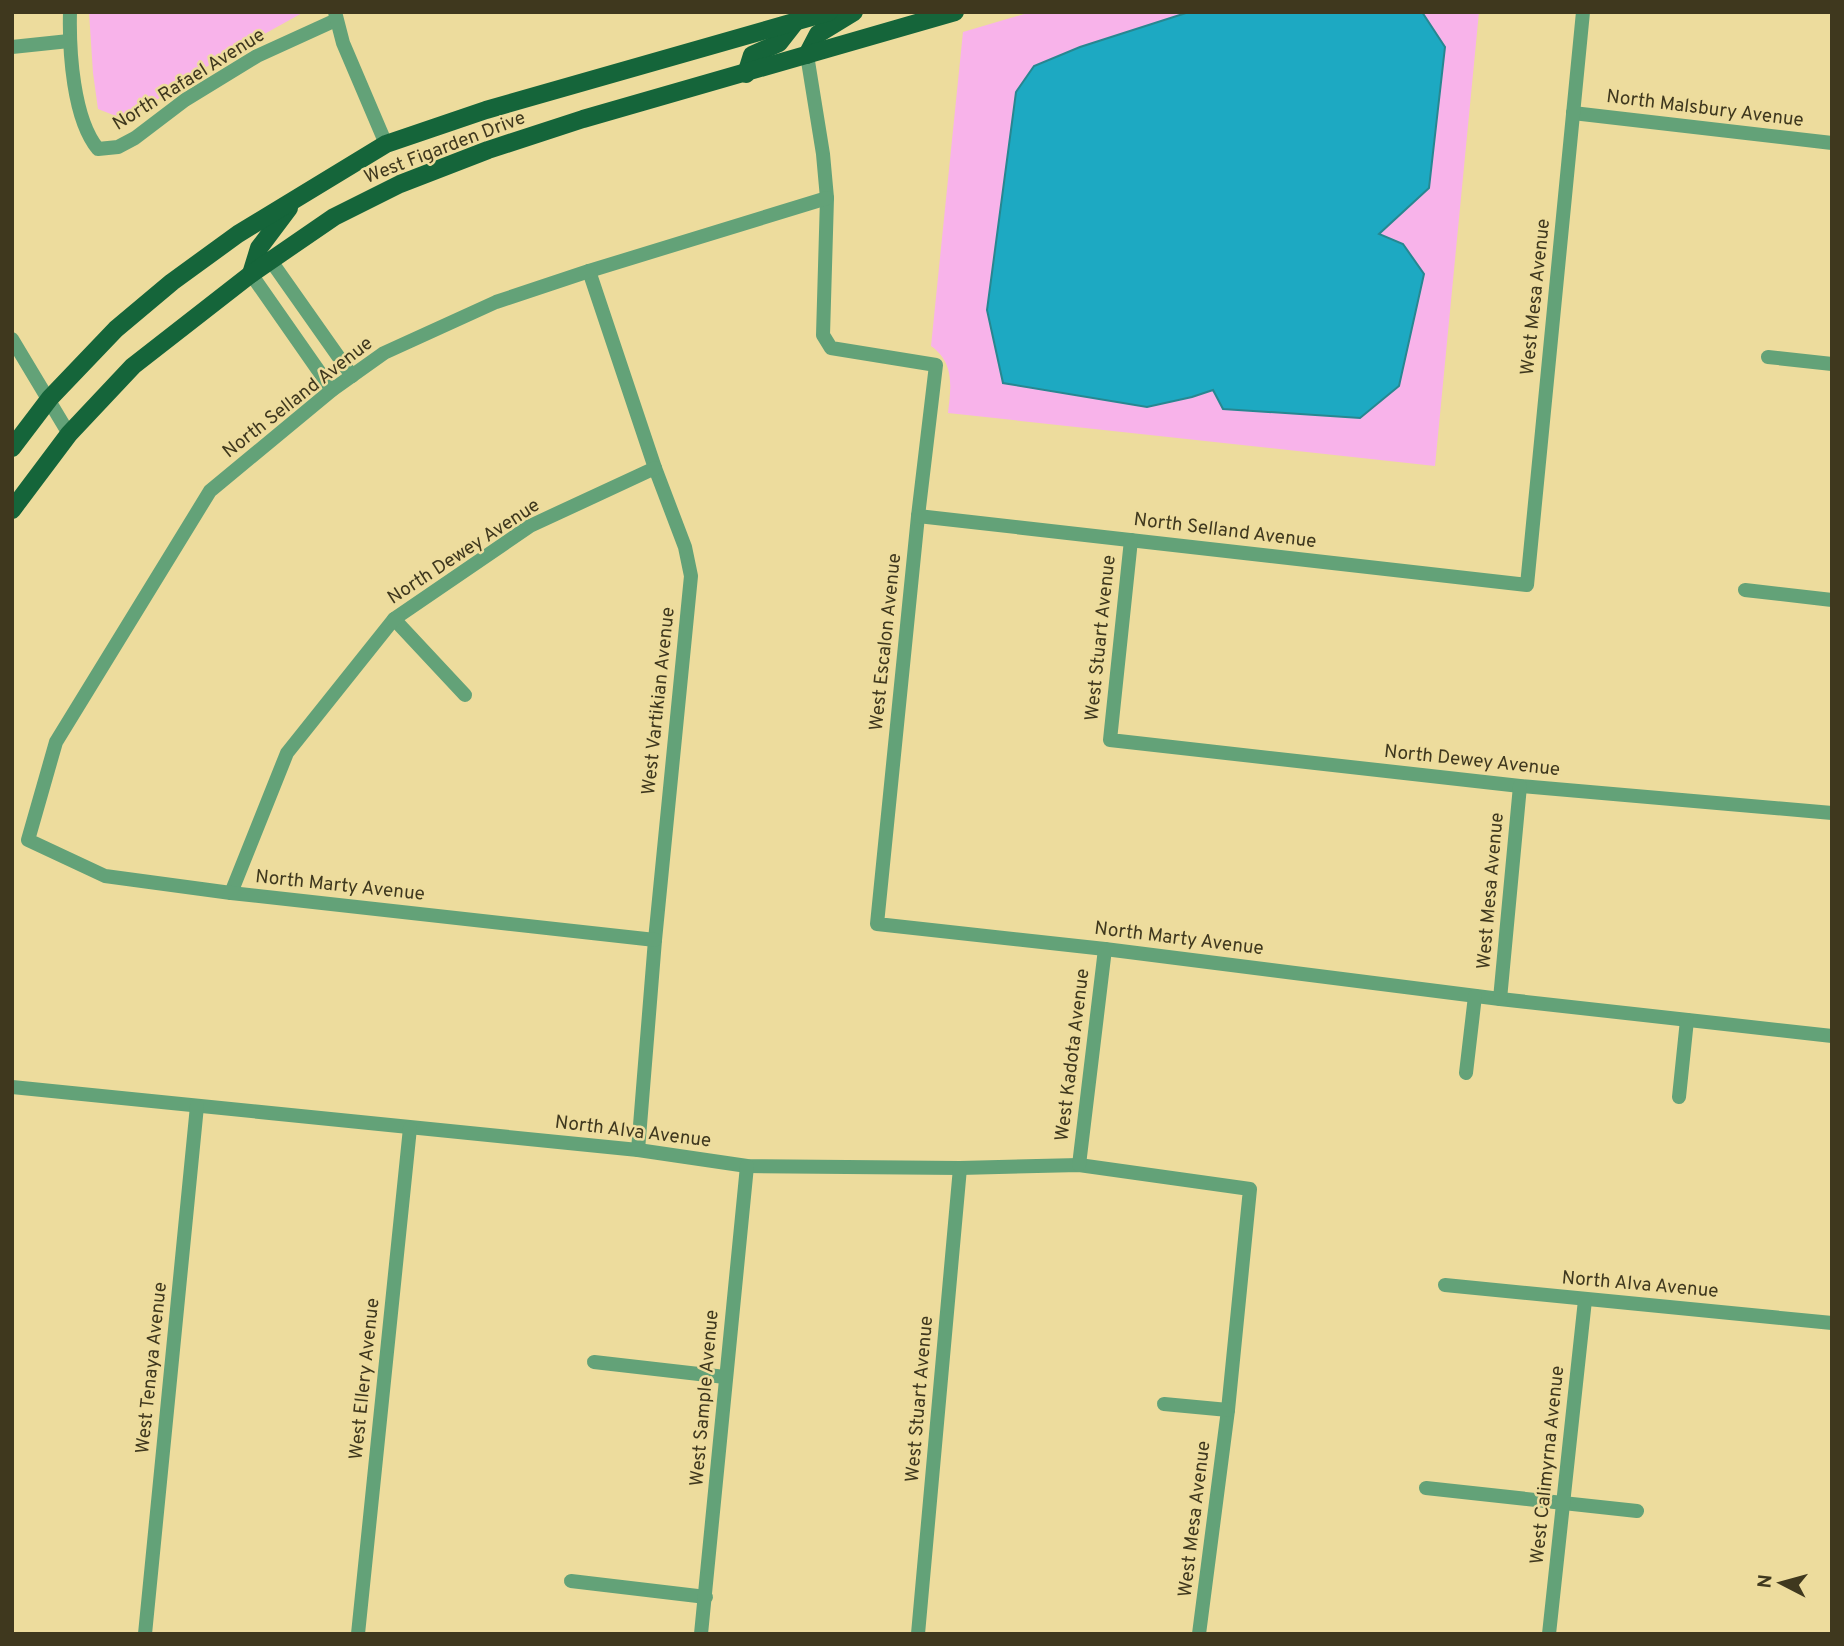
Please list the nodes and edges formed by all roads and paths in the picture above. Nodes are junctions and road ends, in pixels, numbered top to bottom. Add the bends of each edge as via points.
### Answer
1 (70, 12) edge
2 (829, 12) edge
3 (854, 12) edge
4 (955, 12) edge
5 (1583, 12) edge
6 (335, 16) edge
7 (796, 16) edge
8 (69, 41) junction
9 (12, 47) edge
10 (807, 55) junction
11 (746, 74) junction
12 (1573, 113) junction
13 (1832, 143) edge
14 (386, 144) junction
15 (298, 197) junction
16 (827, 198) junction
17 (271, 261) junction
18 (589, 271) junction
19 (251, 274) junction
20 (12, 339) edge
21 (1768, 357) dead end
22 (1832, 364) edge
23 (352, 376) junction
24 (332, 390) junction
25 (50, 398) junction
26 (69, 434) junction
27 (12, 448) edge
28 (655, 468) junction
29 (12, 510) edge
30 (918, 516) junction
31 (1131, 540) junction
32 (1527, 585) joint
33 (1745, 590) dead end
34 (1832, 600) edge
35 (394, 619) junction
36 (465, 695) dead end
37 (1110, 740) joint
38 (1520, 786) junction
39 (1832, 813) edge
40 (28, 840) joint
41 (231, 893) junction
42 (877, 923) joint
43 (655, 940) junction
44 (1105, 949) junction
45 (1475, 996) junction
46 (1500, 999) junction
47 (1687, 1020) junction
48 (1832, 1036) edge
49 (1466, 1073) dead end
50 (12, 1087) edge
51 (1679, 1097) dead end
52 (197, 1106) junction
53 (410, 1128) junction
54 (638, 1150) junction
55 (1079, 1165) junction
56 (747, 1166) junction
57 (960, 1168) junction
58 (1250, 1189) joint
59 (1445, 1285) dead end
60 (1585, 1300) junction
61 (1832, 1322) edge
62 (594, 1362) dead end
63 (725, 1377) junction
64 (1164, 1404) dead end
65 (1228, 1410) junction
66 (1426, 1488) dead end
67 (1563, 1502) junction
68 (1637, 1511) dead end
69 (571, 1581) dead end
70 (706, 1597) junction
71 (145, 1634) edge
72 (358, 1634) edge
73 (701, 1634) edge
74 (918, 1634) edge
75 (1199, 1634) edge
76 (1549, 1634) edge

1 - 8 street
2 - 7 main road, West Figarden Drive
3 - 10 main road via 818,34
4 - 10 main road, West Figarden Drive
5 - 12 street, West Mesa Avenue
6 - 8 street, North Rafael Avenue via 257,56 185,100 135,138 118,147 98,149 81,117
6 - 14 street
7 - 11 main road via 779,43 752,55
7 - 14 main road, West Figarden Drive
8 - 9 street
10 - 11 main road, West Figarden Drive
10 - 16 street
11 - 17 main road, West Figarden Drive via 583,119 400,184 334,218
12 - 13 street, North Malsbury Avenue
12 - 32 street, West Mesa Avenue
14 - 15 main road, West Figarden Drive
15 - 19 main road via 259,248
15 - 25 main road, West Figarden Drive via 172,282 116,329
16 - 18 street, North Selland Avenue
16 - 30 street, West Escalon Avenue via 823,335 831,348 936,365
17 - 19 main road, West Figarden Drive
17 - 23 street
18 - 23 street, North Selland Avenue via 496,302 384,354
18 - 28 street, West Vartikian Avenue
19 - 24 street
19 - 26 main road, West Figarden Drive via 133,366
20 - 25 street
21 - 22 street
23 - 24 street, North Selland Avenue
24 - 40 street, North Selland Avenue via 210,491 56,742
25 - 26 street
25 - 27 main road, West Figarden Drive
26 - 29 main road, West Figarden Drive
28 - 35 street, North Dewey Avenue via 530,526
28 - 43 street, West Vartikian Avenue via 691,576
30 - 31 street, North Selland Avenue
30 - 42 street, West Escalon Avenue
31 - 32 street, North Selland Avenue
31 - 37 street, West Stuart Avenue
33 - 34 street
35 - 36 street
35 - 41 street, North Dewey Avenue via 287,752
37 - 38 street, North Dewey Avenue
38 - 39 street, North Dewey Avenue
38 - 46 street, West Mesa Avenue
40 - 41 street, North Marty Avenue via 104,876
41 - 43 street, North Marty Avenue
42 - 44 street, North Marty Avenue
43 - 54 street, West Vartikian Avenue
44 - 45 street, North Marty Avenue
44 - 55 street, West Kadota Avenue
45 - 46 street, North Marty Avenue
45 - 49 street
46 - 47 street, North Marty Avenue
47 - 48 street, North Marty Avenue
47 - 51 street
50 - 52 street, North Alva Avenue
52 - 53 street, North Alva Avenue
52 - 71 street, West Tenaya Avenue
53 - 54 street, North Alva Avenue
53 - 72 street, West Ellery Avenue
54 - 56 street, North Alva Avenue
55 - 57 street, North Alva Avenue
55 - 58 street, North Alva Avenue
56 - 57 street, North Alva Avenue
56 - 63 street, West Sample Avenue
57 - 74 street, West Stuart Avenue
58 - 65 street, West Mesa Avenue
59 - 60 street, North Alva Avenue
60 - 61 street, North Alva Avenue
60 - 67 street, West Calimyrna Avenue
62 - 63 street
63 - 70 street, West Sample Avenue
64 - 65 street
65 - 75 street, West Mesa Avenue
66 - 67 street
67 - 68 street
67 - 76 street, West Calimyrna Avenue
69 - 70 street
70 - 73 street, West Sample Avenue

